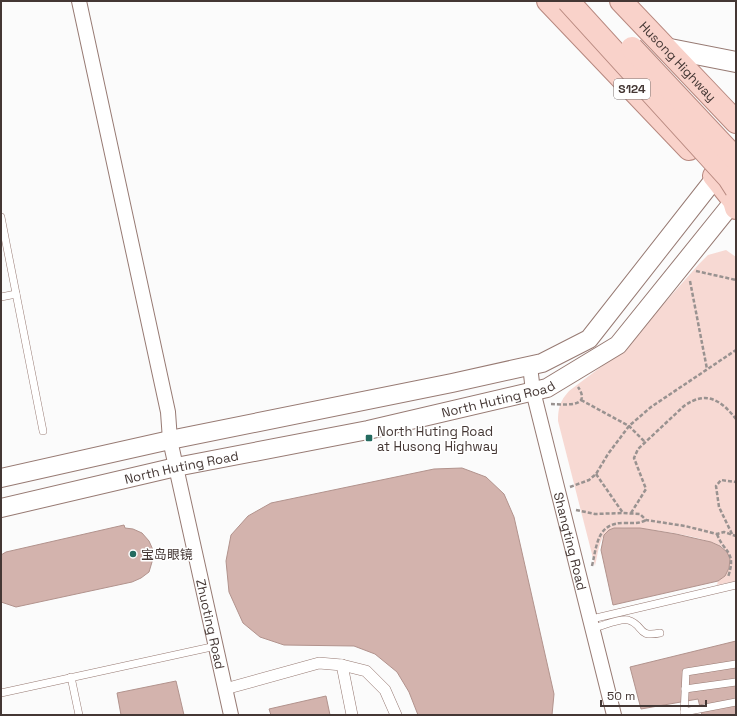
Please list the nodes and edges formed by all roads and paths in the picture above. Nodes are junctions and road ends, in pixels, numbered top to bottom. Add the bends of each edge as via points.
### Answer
1 (79, 1) edge
2 (548, 1) edge
3 (568, 1) edge
4 (588, 1) edge
5 (621, 1) edge
6 (665, 48) junction
7 (736, 62) edge
8 (736, 122) edge
9 (736, 153) edge
10 (736, 159) edge
11 (716, 178) junction
12 (735, 199) edge
13 (1, 217) edge
14 (687, 265) junction
15 (736, 280) edge
16 (16, 294) junction
17 (1, 297) edge
18 (735, 352) edge
19 (530, 366) junction
20 (707, 369) junction
21 (569, 374) junction
22 (535, 398) junction
23 (581, 400) junction
24 (736, 418) edge
25 (629, 426) junction
26 (43, 431) dead end
27 (170, 440) junction
28 (645, 442) junction
29 (176, 467) junction
30 (596, 474) junction
31 (1, 478) edge
32 (736, 482) edge
33 (557, 488) junction
34 (1, 508) edge
35 (563, 511) junction
36 (623, 512) junction
37 (631, 513) junction
38 (646, 520) junction
39 (717, 534) junction
40 (732, 534) junction
41 (736, 536) edge
42 (581, 585) junction
43 (736, 585) edge
44 (714, 590) junction
45 (591, 624) junction
46 (660, 633) dead end
47 (216, 646) junction
48 (736, 664) edge
49 (342, 665) junction
50 (71, 678) junction
51 (736, 682) edge
52 (225, 689) junction
53 (685, 689) junction
54 (1, 693) edge
55 (736, 702) edge
56 (684, 714) edge
57 (79, 715) edge
58 (231, 715) edge
59 (352, 715) edge
60 (396, 715) edge
61 (614, 715) edge

1 - 27 street, Zhuoting Road via 168,412
2 - 11 main road, S124
3 - 12 main road, bridge via 729,178
4 - 10 main road, bridge
5 - 6 main road, Husong Highway
6 - 7 main road
6 - 8 main road, Husong Highway
9 - 11 main road
11 - 12 main road, S124
11 - 19 street, North Huting Road via 589,339 542,363
12 - 14 street, North Huting Road
13 - 16 lane
14 - 15 path
14 - 20 path
14 - 21 street, North Huting Road via 618,345
16 - 17 lane
16 - 26 lane
18 - 20 path
19 - 22 street, Shangting Road
19 - 27 street, North Huting Road
20 - 25 path via 650,407
21 - 22 street, North Huting Road
21 - 23 path via 581,391
22 - 23 path via 571,405
22 - 29 street, North Huting Road
22 - 33 street, Shangting Road
23 - 25 path
24 - 28 path via 719,402 710,398 700,398 684,406
25 - 28 path
25 - 30 path
27 - 29 street, Zhuoting Road
27 - 31 street, North Huting Road
28 - 37 path via 634,458 646,489
29 - 34 street, North Huting Road
29 - 47 street, Zhuoting Road
30 - 33 path via 573,487
30 - 36 path
32 - 40 path via 721,480 716,486 719,507
33 - 35 street, Shangting Road
35 - 36 path via 577,510 595,514
35 - 42 street, Shangting Road
36 - 37 path
37 - 38 path via 640,514
38 - 39 path
38 - 42 path via 639,524 616,523 602,532 588,580
39 - 40 path
39 - 44 path via 720,543 731,553 733,561 728,577
40 - 41 path
42 - 45 street, Shangting Road
43 - 44 lane
44 - 45 lane via 596,618
45 - 46 lane via 597,627 626,620 644,634
45 - 61 street, Shangting Road
47 - 50 lane
47 - 52 street, Zhuoting Road
48 - 53 lane via 686,672
49 - 52 street via 319,663
49 - 59 street
49 - 60 street via 366,671 376,680 385,690
50 - 54 lane
50 - 57 lane
51 - 53 lane
52 - 58 street, Zhuoting Road
53 - 56 lane
55 - 56 lane

